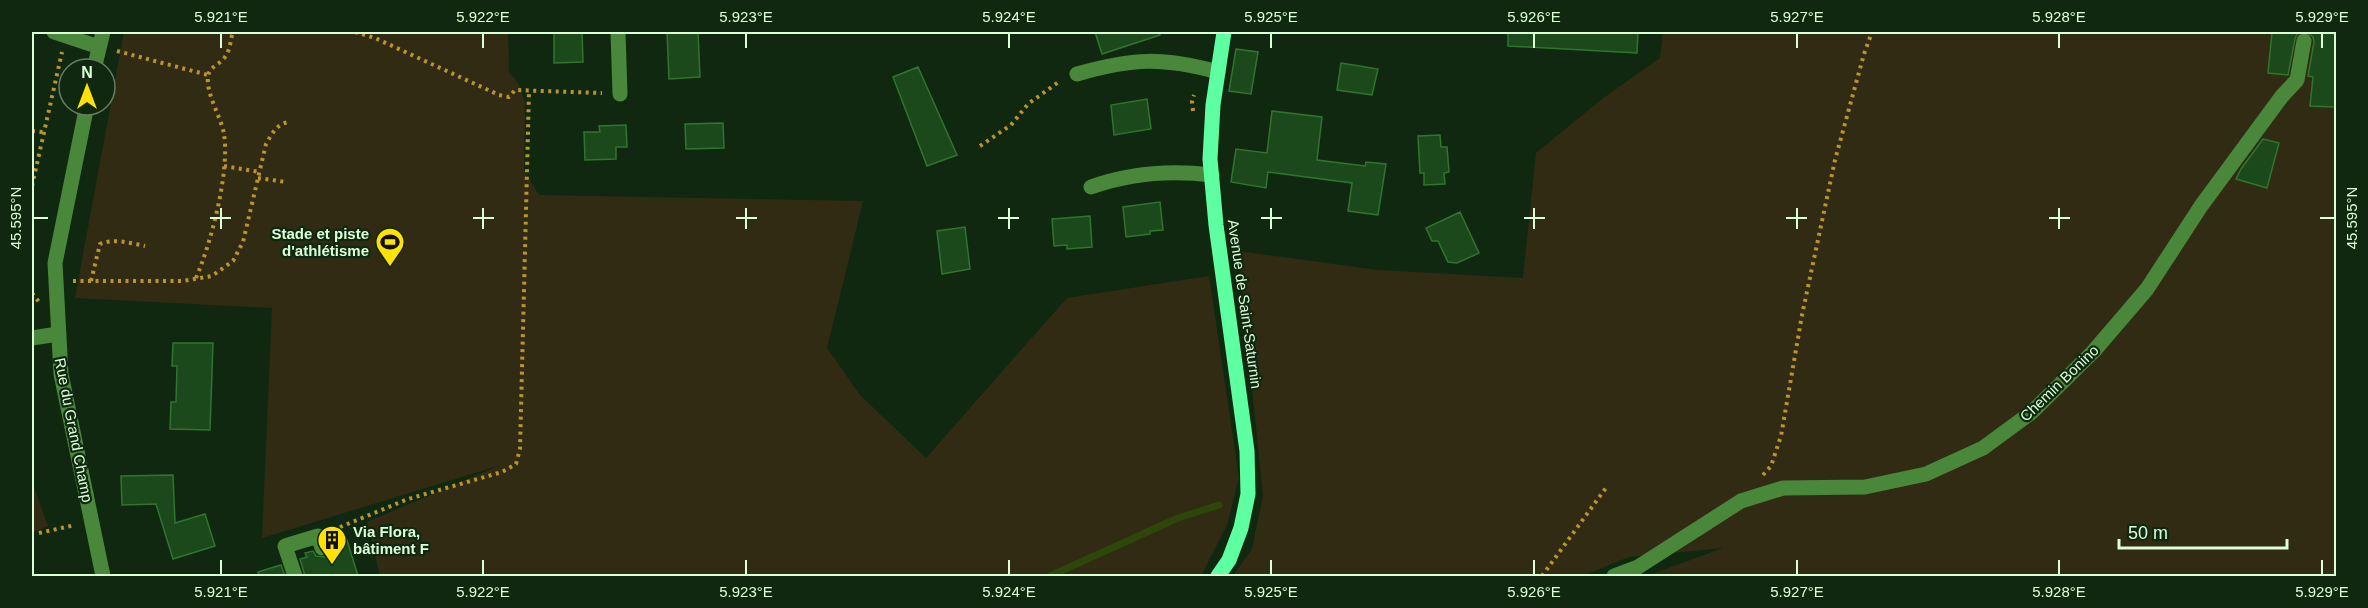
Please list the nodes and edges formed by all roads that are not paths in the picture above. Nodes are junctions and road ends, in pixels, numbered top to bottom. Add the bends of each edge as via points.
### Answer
1 (102, 32) edge
2 (618, 32) edge
3 (1224, 32) edge
4 (60, 34) edge
5 (2304, 41) dead end
6 (99, 47) junction
7 (97, 57) edge
8 (1218, 72) junction
9 (1077, 74) road end
10 (620, 94) road end
11 (84, 117) edge
12 (1212, 175) junction
13 (1091, 187) dead end
14 (58, 334) junction
15 (32, 338) edge
16 (320, 542) road end
17 (103, 576) edge
18 (296, 576) edge
19 (1218, 576) edge
20 (1614, 576) edge

1 - 6 street
2 - 10 street
3 - 8 main road, Avenue de Saint-Saturnin
4 - 6 street
5 - 20 street, Chemin Bonino via 2297,80 2200,206 2147,289 2093,352 2032,412 1983,448 1926,474 1865,487 1783,488 1741,501 1638,567
6 - 7 street
8 - 9 street via 1171,61 1136,61
8 - 12 main road, Avenue de Saint-Saturnin via 1213,105
11 - 14 street, Rue du Grand Champ via 55,263
12 - 13 street via 1168,172
12 - 19 main road, Avenue de Saint-Saturnin via 1248,494 1241,528 1229,560
14 - 15 street
14 - 17 street, Rue du Grand Champ via 61,374
16 - 18 street via 285,546

